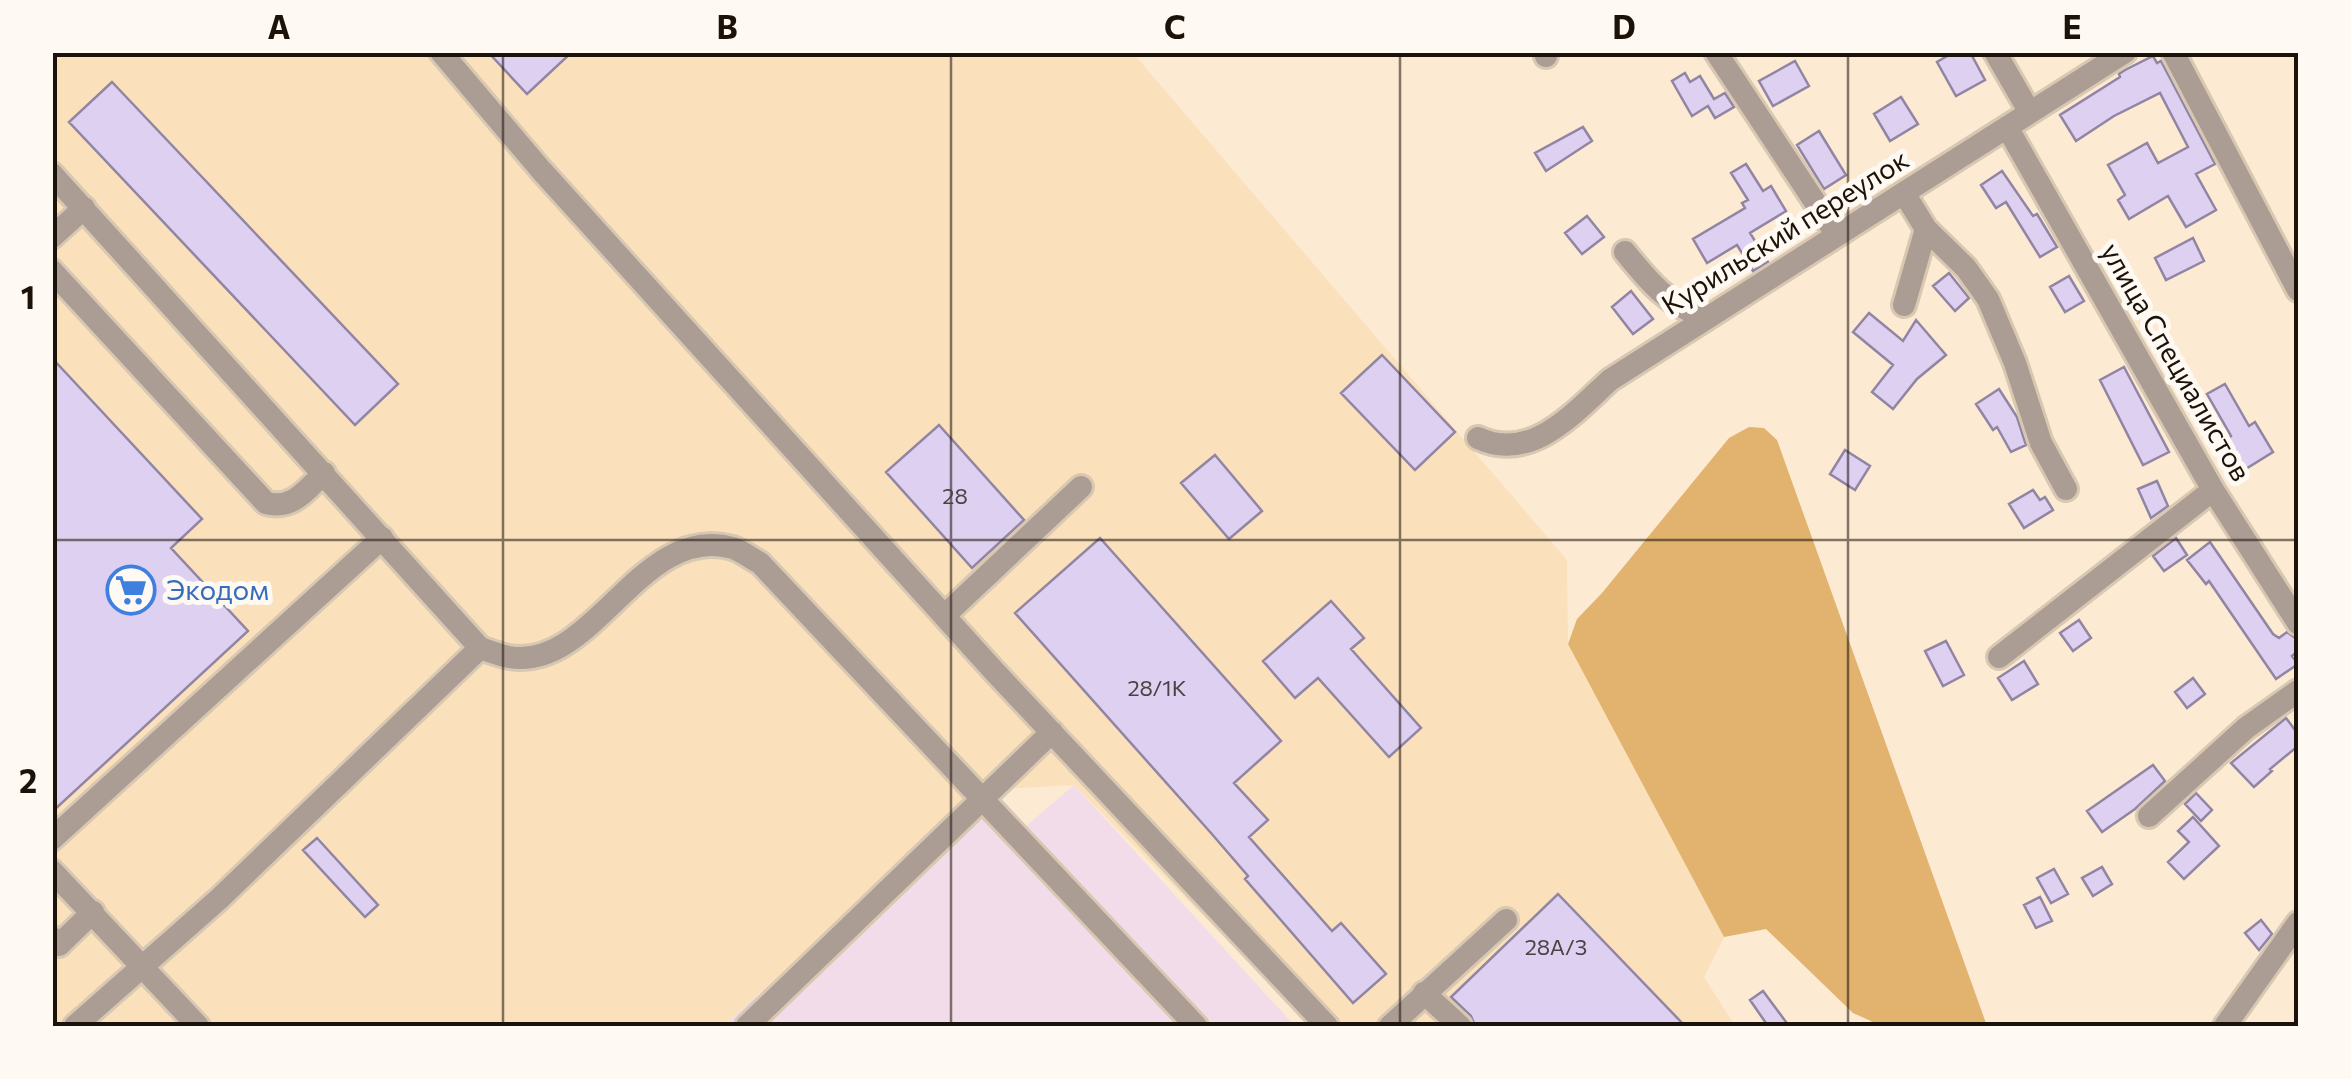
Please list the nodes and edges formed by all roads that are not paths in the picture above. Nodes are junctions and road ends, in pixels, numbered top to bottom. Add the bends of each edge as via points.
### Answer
1 (441, 52) edge
2 (1716, 52) edge
3 (1996, 52) edge
4 (2124, 52) edge
5 (2174, 52) edge
6 (2029, 111) junction
7 (2007, 127) junction
8 (52, 174) edge
9 (1904, 194) junction
10 (84, 208) junction
11 (1926, 229) junction
12 (1836, 234) junction
13 (52, 237) edge
14 (1625, 252) dead end
15 (52, 270) edge
16 (2298, 290) edge
17 (1904, 305) dead end
18 (1705, 318) junction
19 (1478, 438) dead end
20 (324, 472) junction
21 (1081, 487) dead end
22 (2066, 490) dead end
23 (2213, 490) junction
24 (382, 538) junction
25 (944, 616) junction
26 (2298, 623) edge
27 (480, 648) junction
28 (1999, 657) dead end
29 (2298, 691) edge
30 (1052, 732) junction
31 (983, 799) junction
32 (2149, 816) dead end
33 (52, 840) edge
34 (52, 871) edge
35 (92, 912) junction
36 (1506, 920) dead end
37 (2298, 924) edge
38 (52, 938) edge
39 (144, 966) junction
40 (1424, 992) junction
41 (75, 1026) edge
42 (198, 1026) edge
43 (747, 1026) edge
44 (1196, 1026) edge
45 (1327, 1026) edge
46 (1390, 1026) edge
47 (1460, 1026) edge
48 (2225, 1026) edge

1 - 25 street
2 - 12 street
3 - 6 street
4 - 6 street, Курильский переулок
5 - 16 street
6 - 7 street, Курильский переулок
7 - 9 street, Курильский переулок
7 - 23 street, улица Специалистов
8 - 10 street
9 - 11 street
9 - 12 street, Курильский переулок
10 - 13 street
10 - 20 street
11 - 17 street
11 - 22 street via 1988,298
12 - 18 street, Курильский переулок
14 - 18 street via 1658,293
15 - 20 street via 266,503 292,503
18 - 19 street, Курильский переулок via 1610,380 1536,441 1508,447
20 - 24 street
21 - 25 street
23 - 26 street, улица Специалистов
23 - 28 street
24 - 27 street
24 - 33 street
25 - 30 street
27 - 31 street via 512,658 566,645 658,562 693,546 734,548 760,563
27 - 39 street
29 - 32 street via 2246,728
30 - 31 street
30 - 45 street
31 - 43 street
31 - 44 street
34 - 35 street
35 - 38 street via 59,945
35 - 39 street
36 - 40 street
37 - 48 street
39 - 41 street
39 - 42 street
40 - 46 street
40 - 47 street

